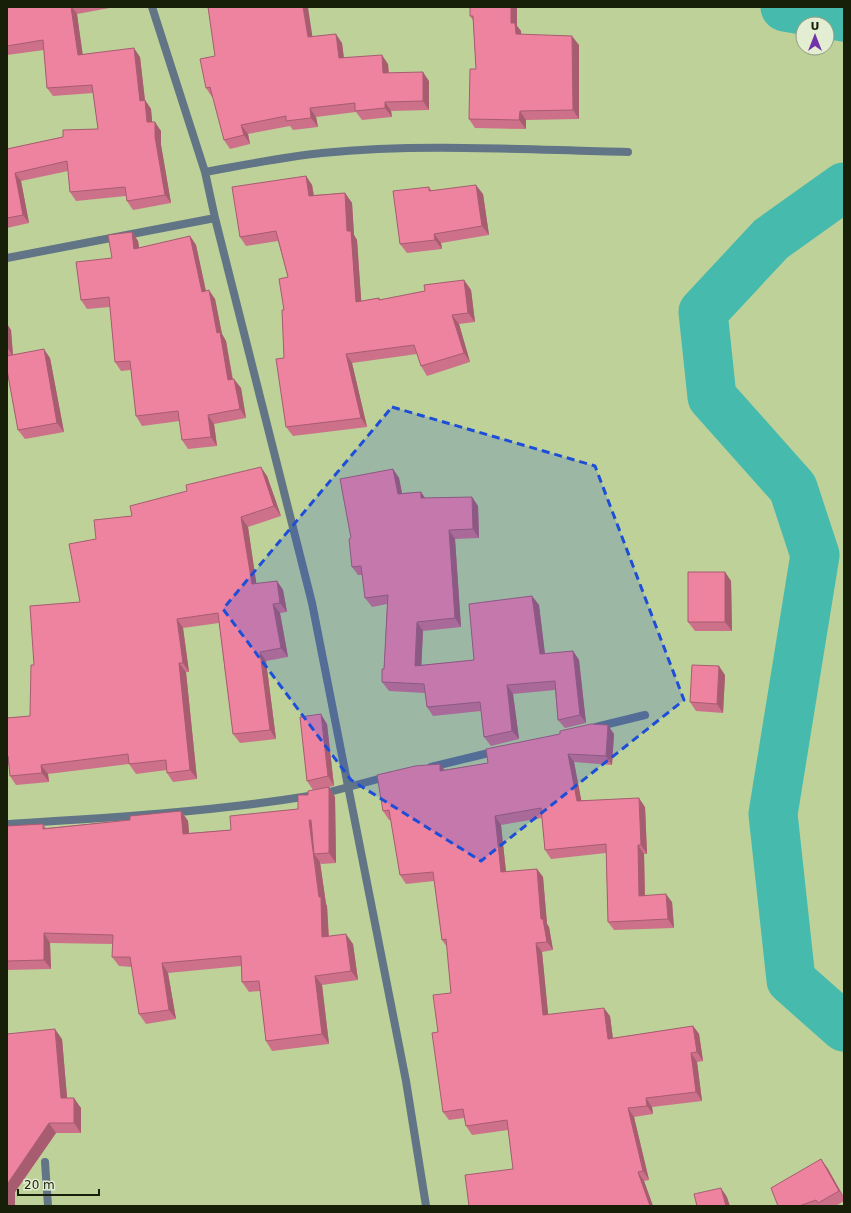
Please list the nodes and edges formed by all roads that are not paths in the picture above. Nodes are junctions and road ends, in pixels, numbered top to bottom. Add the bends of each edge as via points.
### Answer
1 (152, 7) edge
2 (628, 152) dead end
3 (205, 172) junction
4 (215, 218) junction
5 (7, 258) edge
6 (645, 715) dead end
7 (590, 729) edge
8 (505, 749) edge
9 (420, 769) edge
10 (397, 774) edge
11 (348, 788) junction
12 (7, 824) edge
13 (44, 1162) dead end
14 (48, 1206) edge
15 (426, 1206) edge

1 - 3 street
2 - 3 street via 496,147 412,148 322,153
3 - 4 street
4 - 5 street
4 - 11 street via 312,603
6 - 7 street
8 - 9 street
10 - 11 street
11 - 12 street via 275,802 85,820
11 - 15 street via 406,1081
13 - 14 street

